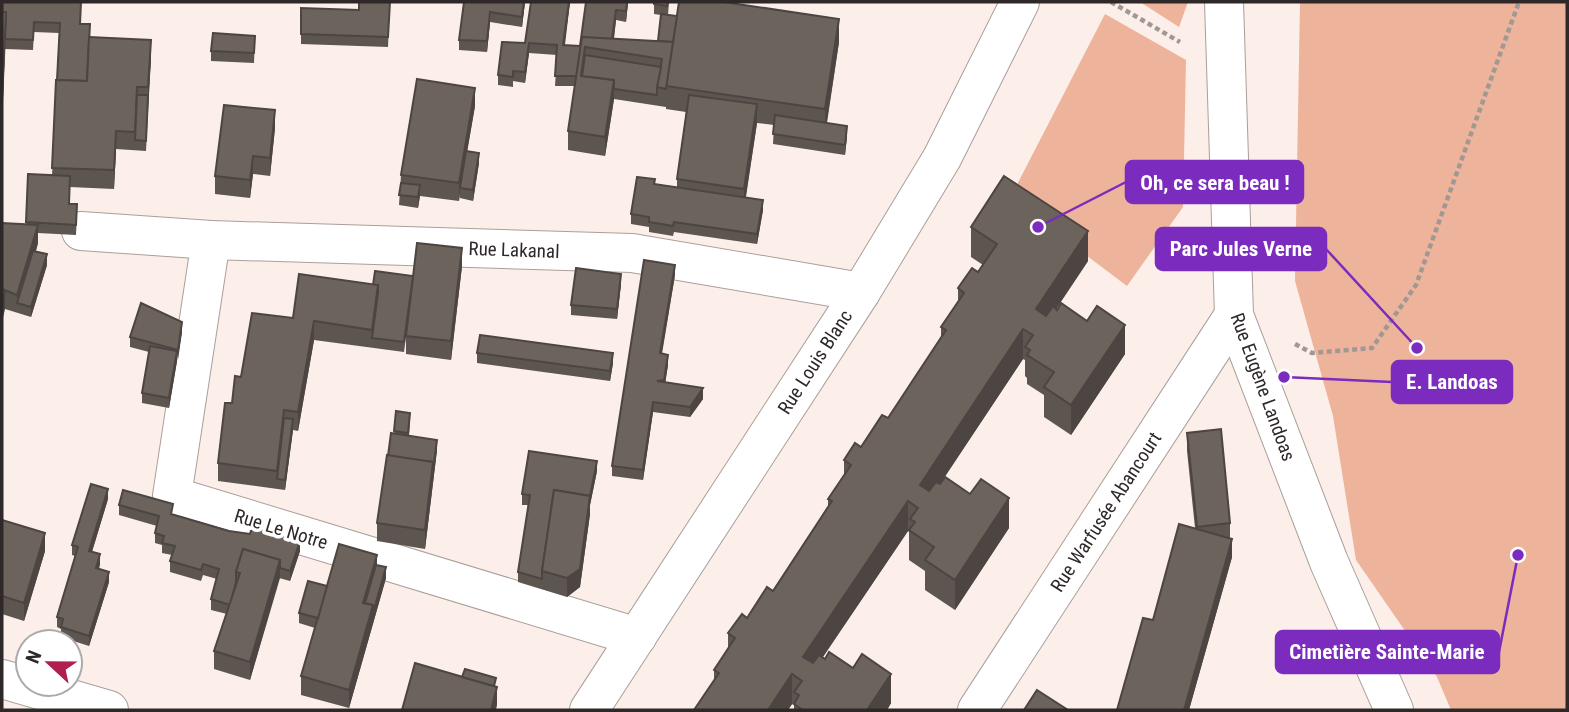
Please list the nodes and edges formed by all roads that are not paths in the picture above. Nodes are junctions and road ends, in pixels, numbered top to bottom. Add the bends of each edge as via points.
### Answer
1 (1020, 2) edge
2 (1224, 2) edge
3 (80, 232) dead end
4 (211, 240) junction
5 (861, 292) junction
6 (1234, 315) junction
7 (637, 637) junction
8 (2, 679) edge
9 (85, 707) edge
10 (589, 710) edge
11 (977, 710) edge
12 (1394, 710) edge

1 - 5 street, Rue Louis Blanc via 947,147
2 - 6 street, Rue Eugène Landoas
3 - 4 street, Rue Lakanal
4 - 5 street, Rue Lakanal via 632,253
4 - 7 street, Rue Le Notre via 172,496
5 - 7 street, Rue Louis Blanc
6 - 11 street, Rue Warfusée Abancourt
6 - 12 street, Rue Eugène Landoas via 1329,562
7 - 10 street, Rue Louis Blanc
8 - 9 street

